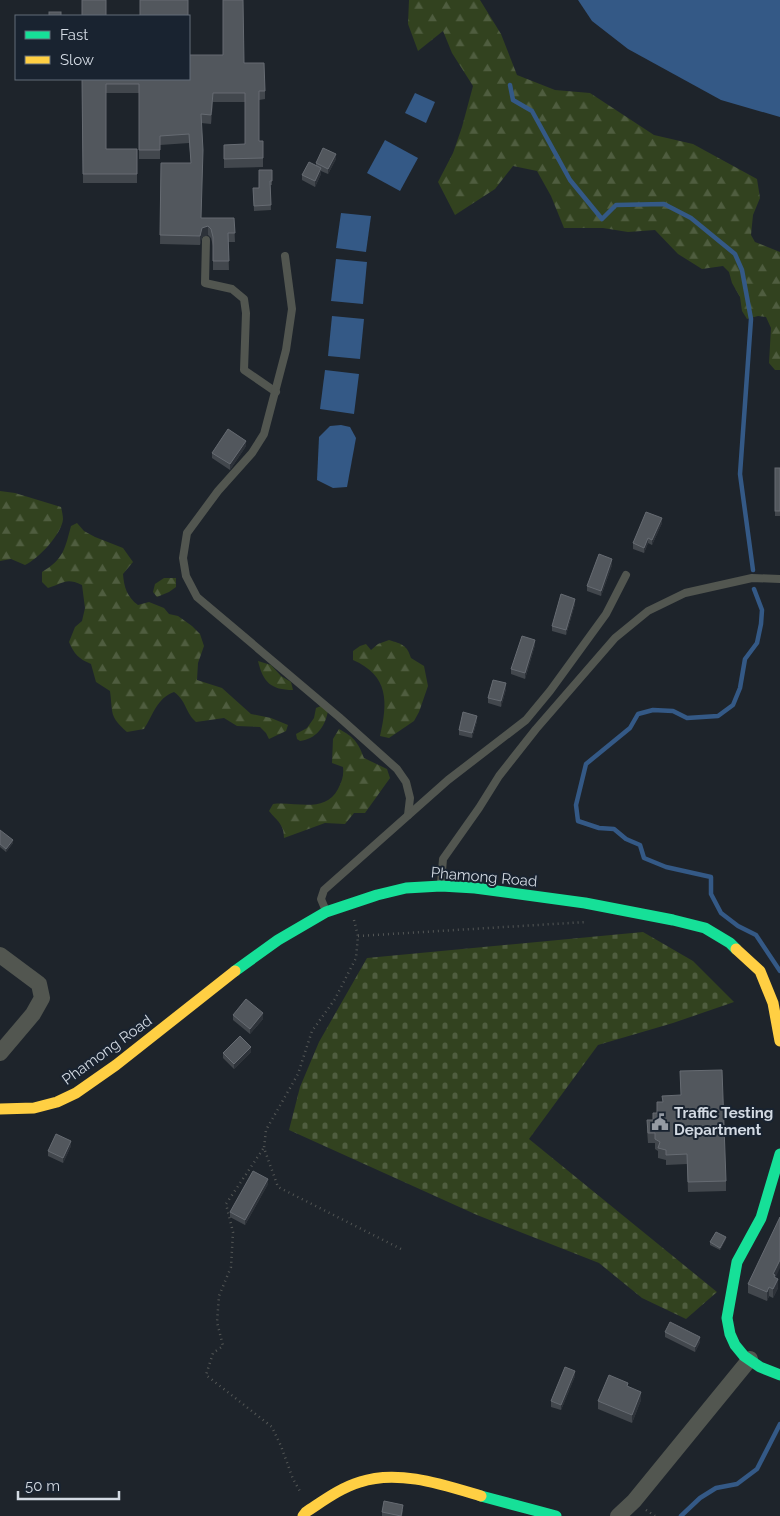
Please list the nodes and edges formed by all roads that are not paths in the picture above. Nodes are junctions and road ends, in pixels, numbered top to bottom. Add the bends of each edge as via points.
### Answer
1 (206, 240) edge
2 (285, 256) dead end
3 (276, 392) junction
4 (626, 575) dead end
5 (780, 579) edge
6 (408, 815) junction
7 (441, 886) junction
8 (326, 912) junction
9 (0, 956) edge
10 (780, 1041) edge
11 (0, 1053) edge
12 (0, 1109) edge
13 (780, 1154) edge
14 (750, 1359) junction
15 (780, 1375) edge
16 (305, 1514) edge
17 (556, 1516) edge
18 (618, 1516) edge

1 - 3 lane via 205,283 232,289 244,298 244,370
2 - 3 lane via 292,308
3 - 6 lane via 264,434 256,447 187,533 183,558 186,576 197,597 397,769 406,782 410,798
4 - 6 lane via 606,614 526,720
5 - 7 lane via 752,578 685,593 648,611 615,638 499,776 443,859
6 - 8 lane via 324,890 321,899
7 - 8 street, Phamong Road via 406,888
7 - 10 street, Phamong Road via 585,902 705,928 730,943 760,971 773,1003
8 - 12 street, Phamong Road via 240,967 76,1093 34,1108
9 - 11 street via 39,984 42,998 34,1014
13 - 14 street via 761,1218 737,1262 728,1311 730,1334 735,1345
14 - 15 street
14 - 18 street via 634,1501
16 - 17 street via 341,1490 370,1479 402,1477

